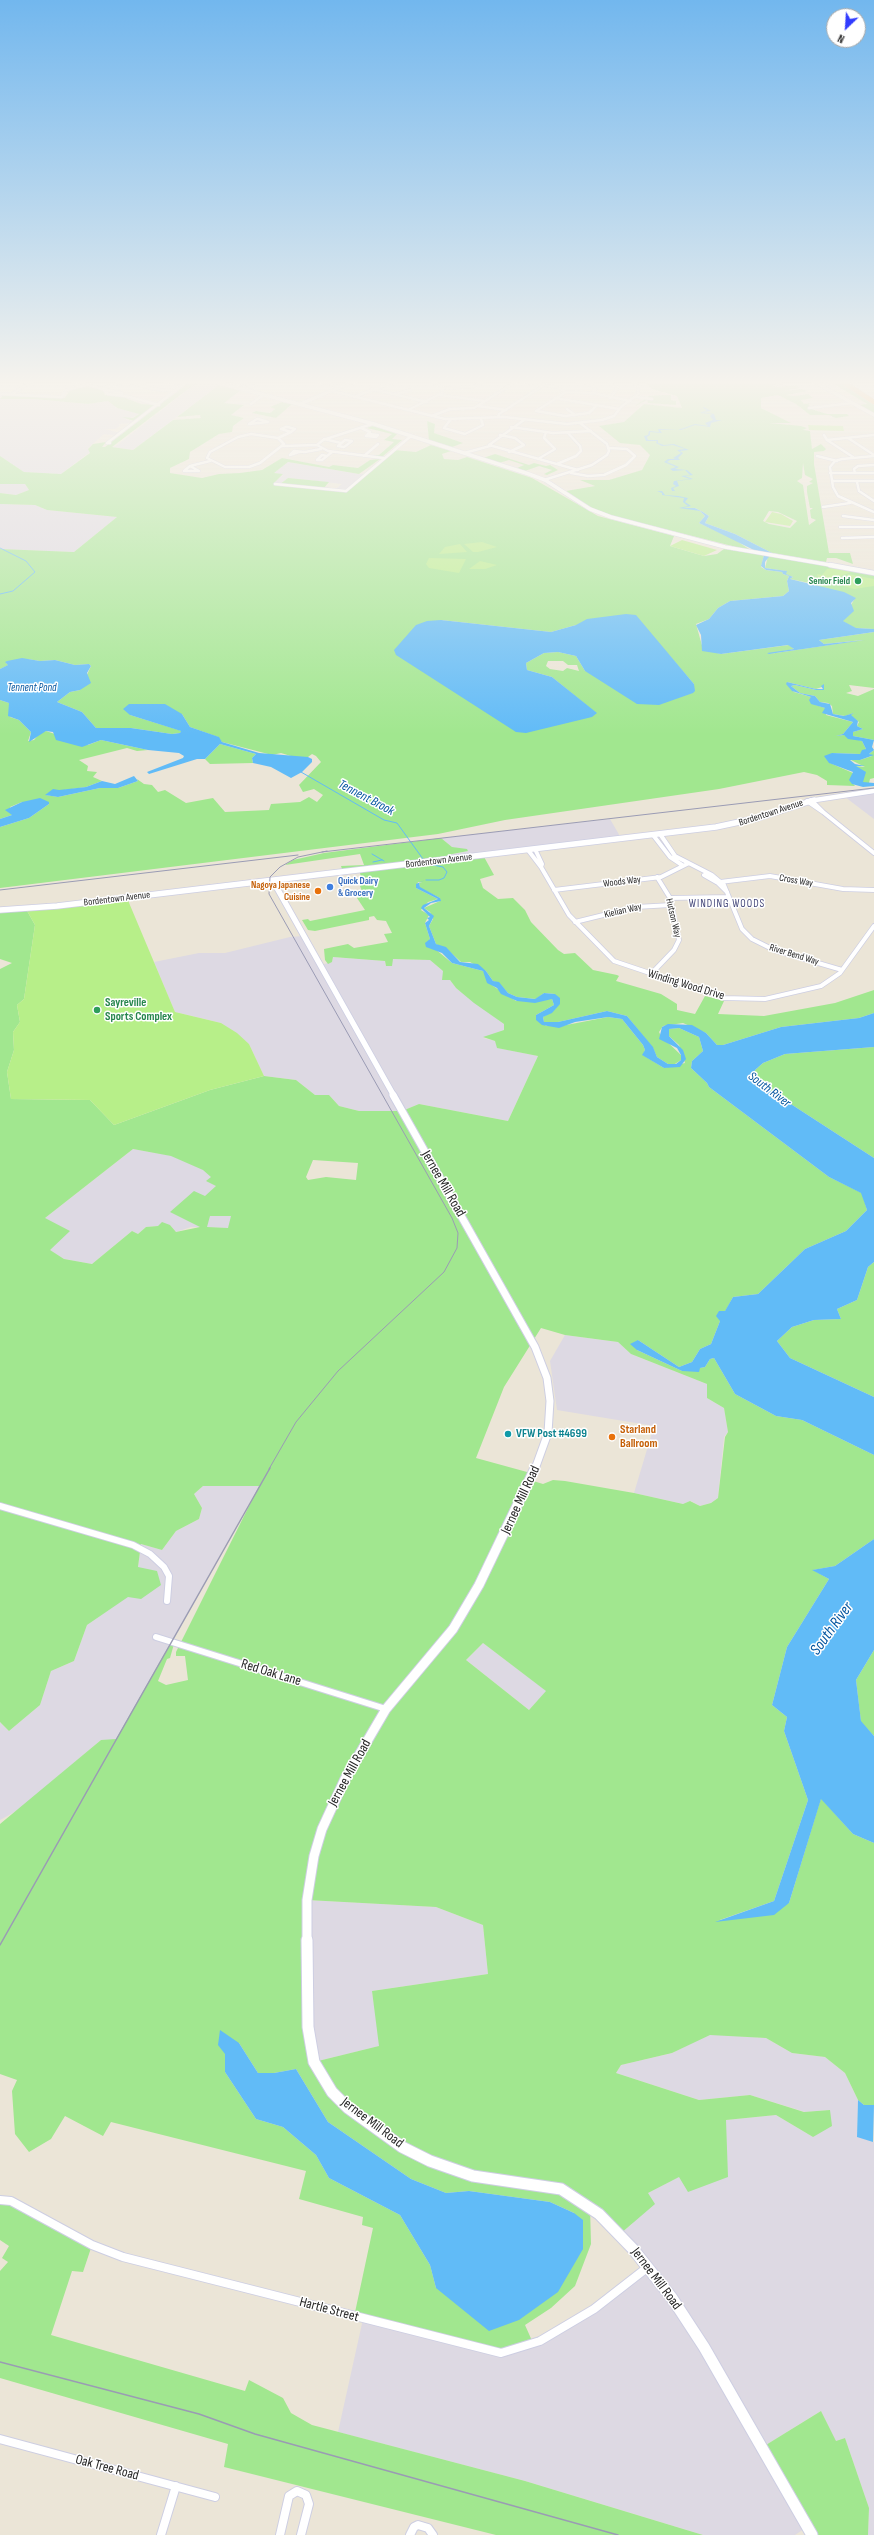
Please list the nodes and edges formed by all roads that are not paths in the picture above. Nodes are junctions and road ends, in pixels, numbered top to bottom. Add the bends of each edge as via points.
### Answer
1 (573, 498) edge
2 (842, 498) edge
3 (850, 504) junction
4 (823, 507) dead end
5 (874, 512) edge
6 (843, 516) dead end
7 (874, 520) edge
8 (840, 526) dead end
9 (874, 527) edge
10 (874, 537) edge
11 (842, 538) dead end
12 (874, 573) edge
13 (874, 791) edge
14 (809, 800) junction
15 (660, 834) junction
16 (653, 835) junction
17 (535, 849) junction
18 (528, 850) junction
19 (874, 853) edge
20 (685, 865) junction
21 (541, 867) junction
22 (657, 877) junction
23 (273, 881) junction
24 (720, 882) junction
25 (554, 890) junction
26 (874, 890) edge
27 (730, 897) junction
28 (670, 898) junction
29 (671, 905) junction
30 (0, 910) edge
31 (575, 922) junction
32 (874, 926) edge
33 (842, 970) junction
34 (651, 974) junction
35 (0, 1506) edge
36 (167, 1601) dead end
37 (156, 1637) dead end
38 (386, 1709) junction
39 (0, 2200) edge
40 (648, 2267) junction
41 (0, 2439) edge
42 (176, 2486) junction
43 (214, 2496) dead end
44 (162, 2535) edge
45 (280, 2535) edge
46 (301, 2535) edge
47 (410, 2535) edge
48 (433, 2535) edge
49 (812, 2535) edge

1 - 12 main road via 604,515 712,544
2 - 3 street
3 - 4 street
3 - 5 street
6 - 7 street
8 - 9 street
10 - 11 street
13 - 14 main road, Bordentown Avenue
14 - 15 main road, Bordentown Avenue via 738,824
14 - 19 street
15 - 16 main road, Bordentown Avenue
15 - 20 street, River Bend Way via 672,854
16 - 17 main road, Bordentown Avenue
16 - 20 street, River Bend Way via 670,857
17 - 18 main road, Bordentown Avenue
17 - 21 street, Winding Wood Drive
18 - 21 street, Winding Wood Drive
18 - 23 main road, Bordentown Avenue
20 - 22 street, Woods Way
20 - 24 street, River Bend Way
21 - 25 street, Winding Wood Drive
22 - 25 street, Woods Way
22 - 28 street, Hutson Way
23 - 30 main road, Bordentown Avenue via 57,906
23 - 38 main road, Jernee Mill Road via 532,1342 545,1373 550,1401 548,1433 540,1459 482,1580 453,1629
24 - 26 street, Cross Way via 770,876 843,888
24 - 27 street, River Bend Way
25 - 31 street, Winding Wood Drive via 566,912
27 - 28 street
27 - 33 street, River Bend Way via 742,928 752,939 773,949
28 - 29 street, Hutson Way
29 - 31 street, Kielian Way via 636,907
29 - 34 street, Hutson Way via 679,942
31 - 34 street, Winding Wood Drive via 617,963
32 - 33 street, Winding Wood Drive
33 - 34 street, Winding Wood Drive via 816,988 752,1000 716,996
35 - 36 street via 133,1545 150,1554 164,1567 169,1576
37 - 38 street, Red Oak Lane
38 - 40 main road, Jernee Mill Road via 331,1805 314,1856 307,1900 308,2027 314,2062 332,2092 348,2108 402,2147 430,2161 473,2176 562,2190 599,2214
39 - 40 street, Hartle Street via 11,2201 92,2244 123,2257 501,2353 540,2340 594,2309
40 - 49 main road, Jernee Mill Road via 704,2347
41 - 42 street, Oak Tree Road
42 - 43 street, Oak Tree Road
42 - 44 street
45 - 46 street via 289,2496 297,2491 306,2495 309,2504
47 - 48 street via 418,2525 428,2528

